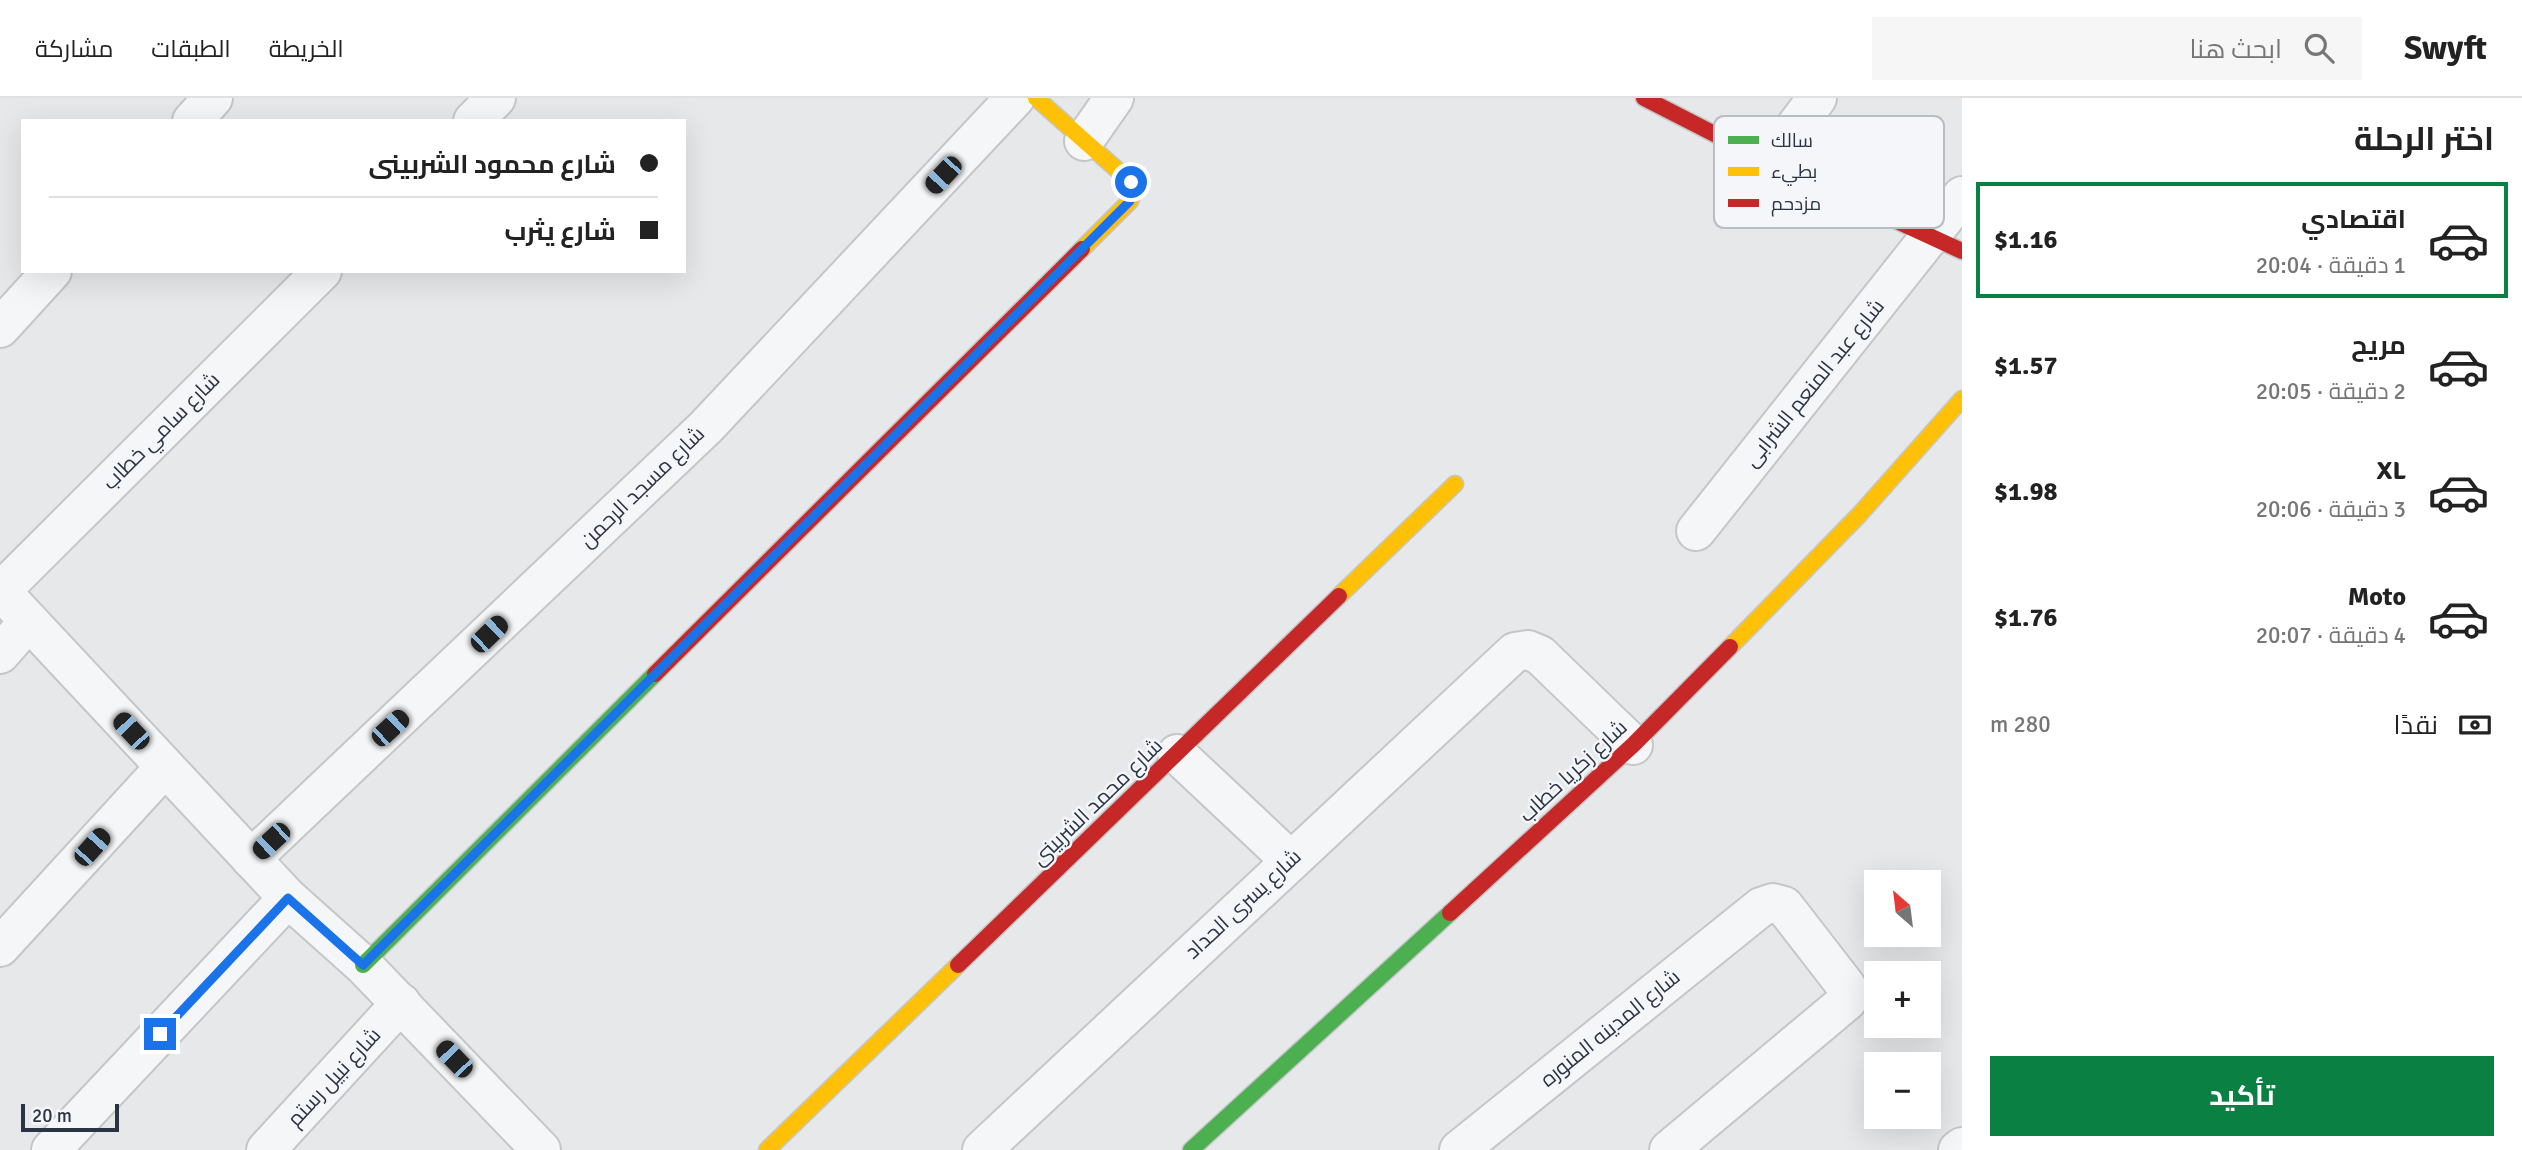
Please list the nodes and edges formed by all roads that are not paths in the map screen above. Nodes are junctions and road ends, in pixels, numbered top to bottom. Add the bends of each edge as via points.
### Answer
1 (213, 98) edge
2 (496, 98) edge
3 (1016, 98) edge
4 (1036, 98) edge
5 (1114, 98) edge
6 (1644, 98) edge
7 (1817, 98) edge
8 (1804, 116) edge
9 (193, 119) edge
10 (475, 119) edge
11 (1714, 134) edge
12 (1084, 141) junction
13 (1962, 196) edge
14 (1914, 228) edge
15 (1947, 243) edge
16 (50, 273) edge
17 (320, 273) edge
18 (0, 328) edge
19 (1962, 399) edge
20 (1455, 484) dead end
21 (1696, 531) dead end
22 (0, 590) edge
23 (29, 621) junction
24 (0, 654) edge
25 (1633, 745) junction
26 (1177, 754) junction
27 (165, 767) junction
28 (251, 859) junction
29 (1290, 860) junction
30 (288, 898) junction
31 (0, 947) edge
32 (363, 965) junction
33 (401, 1003) junction
34 (525, 1144) edge
35 (1478, 1144) edge
36 (51, 1150) edge
37 (266, 1150) edge
38 (767, 1150) edge
39 (982, 1150) edge
40 (1191, 1150) edge
41 (1669, 1150) edge

1 - 9 street
2 - 10 street
3 - 28 street, شارع مسجد الرحمن via 706,427
4 - 12 street
5 - 12 street
6 - 11 street
7 - 8 street
12 - 32 street via 1131,182 1130,201
13 - 15 street, شارع عبد المنعم الشرابى
14 - 15 street
15 - 21 street, شارع عبد المنعم الشرابى
16 - 18 street
17 - 22 street, شارع سامي خطاب
19 - 25 street, شارع زكريا خطاب via 1859,515
20 - 26 street, شارع محمد الشربينى
22 - 23 street
23 - 24 street
23 - 27 street
25 - 29 street, شارع يسرى الحداد via 1540,655 1528,650 1515,652
25 - 40 street, شارع زكريا خطاب
26 - 29 street
26 - 38 street, شارع محمد الشربينى
27 - 28 street
27 - 31 street
28 - 30 street
29 - 39 street, شارع يسرى الحداد
30 - 32 street
30 - 36 street
32 - 33 street
33 - 34 street
33 - 37 street, شارع نبيل رستم
35 - 41 street, شارع المدينه المنوره via 1762,907 1784,906 1846,986 1847,1001

